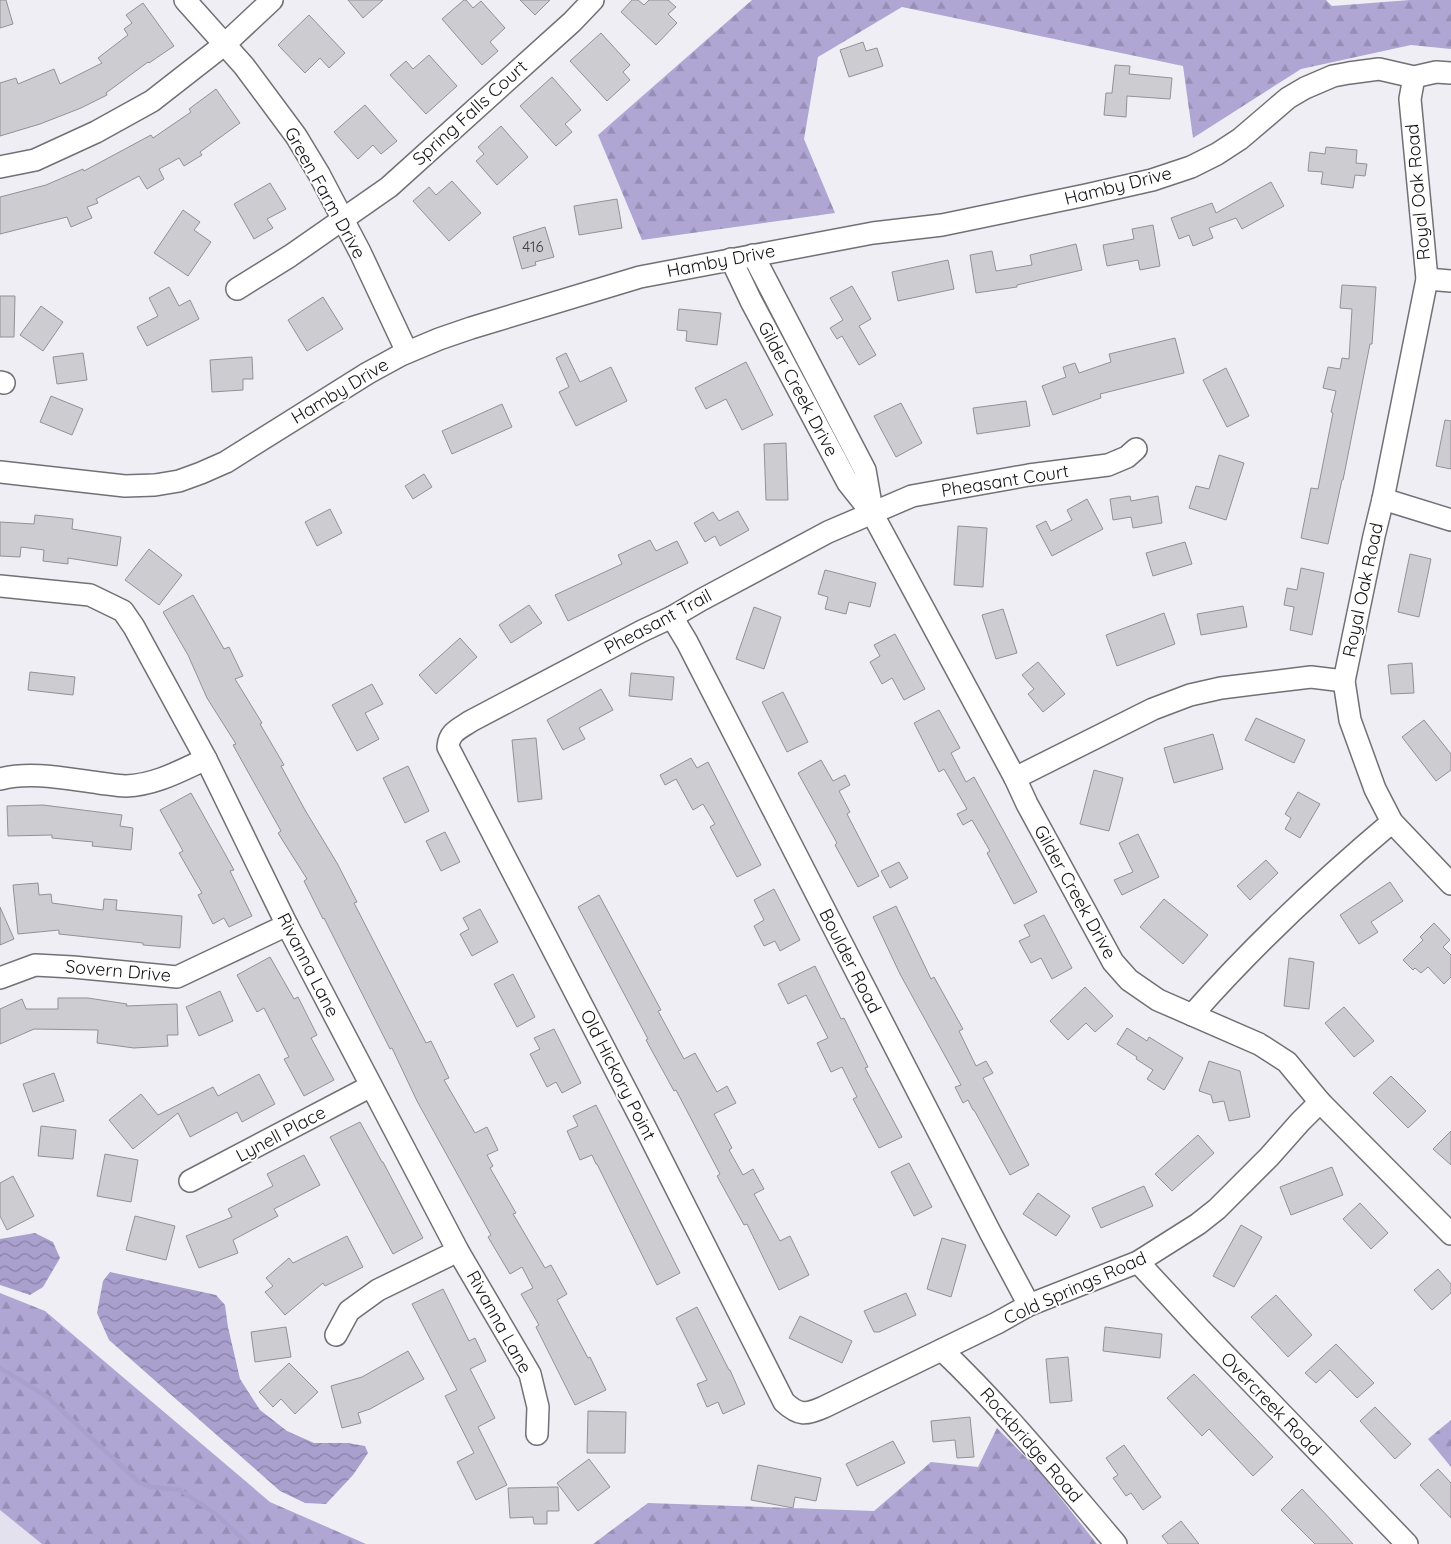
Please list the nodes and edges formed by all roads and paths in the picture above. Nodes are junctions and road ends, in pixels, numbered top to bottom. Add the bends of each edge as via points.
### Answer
1 (186, 0) edge
2 (272, 0) edge
3 (593, 0) edge
4 (225, 44) junction
5 (1451, 73) edge
6 (1414, 77) junction
7 (0, 167) edge
8 (342, 220) junction
9 (753, 255) junction
10 (731, 259) junction
11 (1427, 279) junction
12 (1451, 281) edge
13 (237, 289) dead end
14 (407, 352) junction
15 (1136, 448) dead end
16 (0, 472) edge
17 (1384, 499) junction
18 (872, 513) junction
19 (1451, 520) edge
20 (0, 586) edge
21 (672, 617) junction
22 (1344, 681) junction
23 (449, 739) joint
24 (206, 759) junction
25 (0, 778) edge
26 (1014, 778) junction
27 (1392, 822) junction
28 (1451, 884) edge
29 (286, 925) junction
30 (0, 978) edge
31 (1192, 1015) junction
32 (371, 1086) junction
33 (1320, 1102) junction
34 (190, 1181) dead end
35 (1451, 1234) edge
36 (458, 1251) junction
37 (1138, 1262) junction
38 (1029, 1305) junction
39 (336, 1335) dead end
40 (942, 1350) junction
41 (792, 1409) joint
42 (537, 1434) dead end
43 (1116, 1544) edge
44 (1407, 1544) edge

1 - 4 street, Green Farm Drive
2 - 4 street
3 - 8 street, Spring Falls Court via 389,187
4 - 7 street via 152,102 35,160
4 - 8 street, Green Farm Drive via 296,136
5 - 6 street, Hamby Drive via 1436,72
6 - 9 street, Hamby Drive via 1379,70 1349,72 1320,81 1288,98 1217,154 1152,180 942,225 873,233
6 - 11 street, Royal Oak Road via 1410,100
8 - 13 street, Spring Falls Court
8 - 14 street, Green Farm Drive
9 - 10 street, Hamby Drive
9 - 18 street, Gilder Creek Drive via 865,470
10 - 14 street, Hamby Drive via 640,276 471,328
10 - 18 street, Gilder Creek Drive via 848,483
11 - 12 street
11 - 17 street, Royal Oak Road
14 - 16 street, Hamby Drive via 368,372 226,462 179,481 125,486
15 - 18 street, Pheasant Court via 1127,457 1108,465 912,496
17 - 19 street
17 - 22 street, Royal Oak Road
18 - 21 street, Pheasant Trail via 828,532
18 - 26 street, Gilder Creek Drive
20 - 24 street, Rivanna Lane via 90,595 123,611
21 - 23 street, Pheasant Trail via 471,720
21 - 38 street, Boulder Road
22 - 26 street via 1311,677 1190,695 1153,709
22 - 27 street, Royal Oak Road via 1350,720 1375,789
23 - 41 street, Old Hickory Point via 448,747 784,1402
24 - 25 street via 162,779 125,786 50,776
24 - 29 street, Rivanna Lane
26 - 31 street, Gilder Creek Drive via 1113,962 1148,995
27 - 28 street, Royal Oak Road
27 - 31 street via 1272,932
29 - 30 street, Sovern Drive via 177,977 35,965
29 - 32 street, Rivanna Lane
31 - 33 street, Gilder Creek Drive via 1274,1052 1296,1070
32 - 34 street, Lynell Place
32 - 36 street, Rivanna Lane
33 - 35 street, Gilder Creek Drive
33 - 37 street, Cold Springs Road via 1217,1208
36 - 39 street via 378,1290 349,1311
36 - 42 street, Rivanna Lane via 530,1374 538,1407
37 - 38 street, Cold Springs Road
37 - 44 street, Overcreek Road
38 - 40 street, Cold Springs Road
40 - 41 street, Cold Springs Road via 812,1412 799,1413
40 - 43 street, Rockbridge Road via 969,1375

